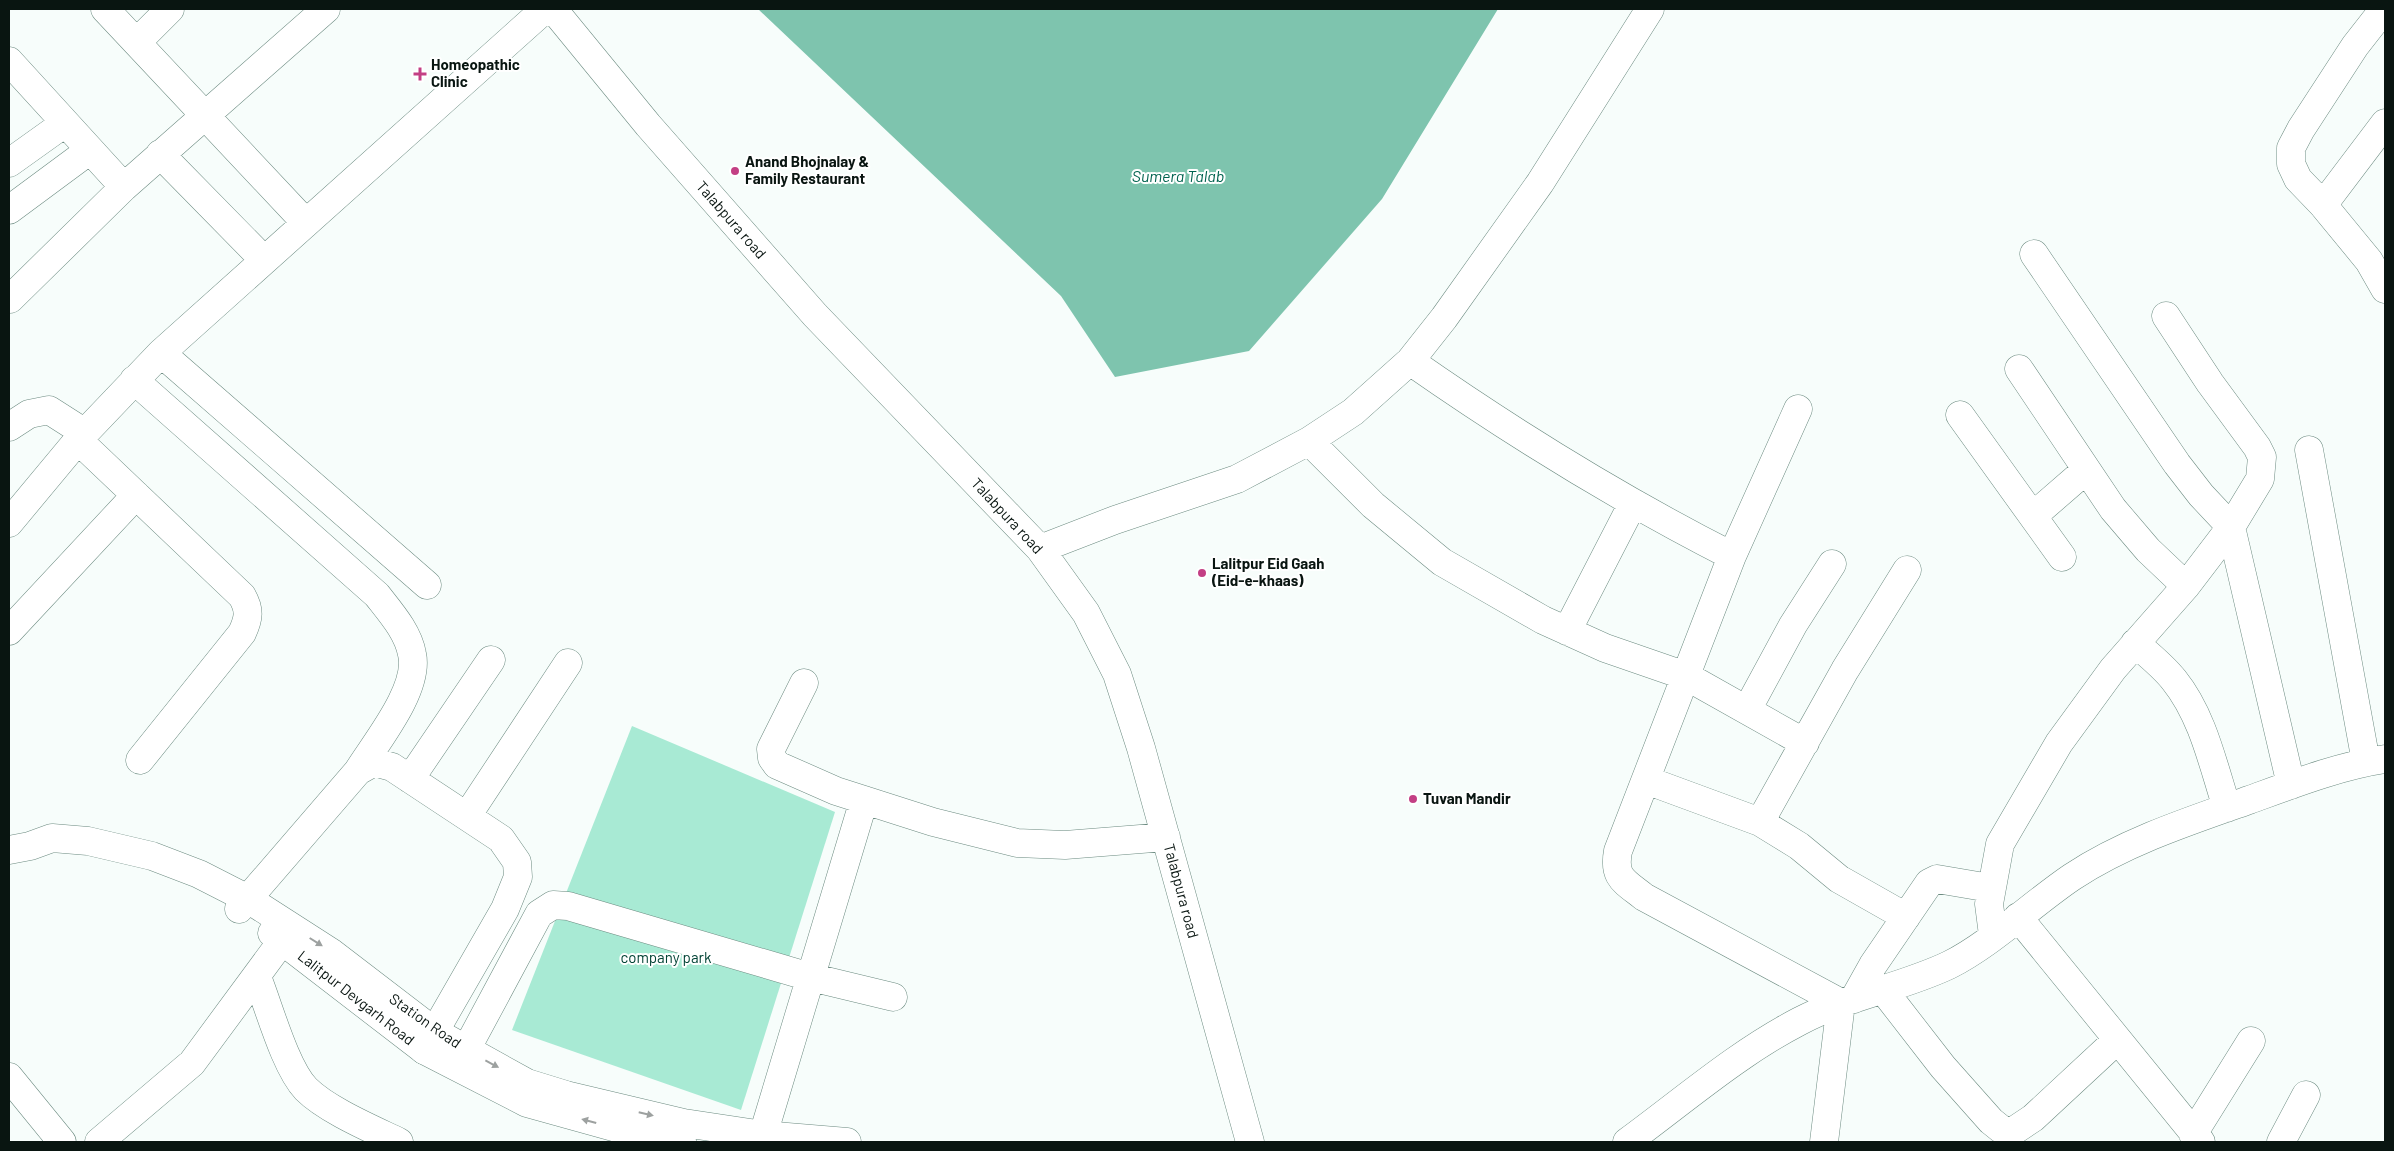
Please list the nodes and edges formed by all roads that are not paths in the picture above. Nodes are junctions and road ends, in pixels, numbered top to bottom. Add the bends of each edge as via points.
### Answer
1 (105, 9) edge
2 (170, 9) edge
3 (326, 9) edge
4 (545, 9) edge
5 (553, 9) edge
6 (1650, 9) edge
7 (2384, 9) edge
8 (137, 42) junction
9 (9, 61) edge
10 (205, 114) junction
11 (2385, 122) edge
12 (65, 123) junction
13 (90, 150) junction
14 (160, 154) junction
15 (9, 163) edge
16 (124, 187) junction
17 (2324, 205) junction
18 (9, 210) edge
19 (306, 222) junction
20 (2034, 254) dead end
21 (264, 260) junction
22 (2385, 288) edge
23 (10, 299) edge
24 (2166, 316) dead end
25 (160, 353) junction
26 (1410, 361) junction
27 (2018, 369) dead end
28 (134, 380) junction
29 (1798, 409) dead end
30 (1960, 415) dead end
31 (13, 417) edge
32 (82, 436) junction
33 (1309, 441) junction
34 (2309, 450) dead end
35 (2086, 470) junction
36 (136, 495) junction
37 (1633, 503) junction
38 (2033, 516) junction
39 (9, 523) edge
40 (2231, 527) junction
41 (1040, 549) junction
42 (1732, 556) junction
43 (2062, 557) dead end
44 (1832, 564) dead end
45 (1907, 570) dead end
46 (427, 585) dead end
47 (2186, 586) junction
48 (9, 631) edge
49 (1567, 631) junction
50 (2135, 643) junction
51 (491, 660) dead end
52 (568, 663) dead end
53 (1686, 676) junction
54 (804, 683) dead end
55 (1747, 710) junction
56 (1805, 742) junction
57 (140, 760) dead end
58 (2376, 761) edge
59 (358, 771) junction
60 (410, 779) junction
61 (1646, 780) junction
62 (2291, 785) junction
63 (864, 800) junction
64 (2227, 808) junction
65 (467, 816) junction
66 (1760, 822) junction
67 (1166, 837) junction
68 (19, 848) edge
69 (1990, 888) junction
70 (244, 904) junction
71 (1906, 916) junction
72 (2018, 917) junction
73 (1993, 936) junction
74 (282, 941) junction
75 (257, 977) junction
76 (810, 978) junction
77 (1884, 991) junction
78 (893, 997) dead end
79 (1848, 1001) junction
80 (2116, 1040) junction
81 (430, 1041) junction
82 (2251, 1041) dead end
83 (466, 1050) junction
84 (9, 1076) edge
85 (2306, 1095) dead end
86 (763, 1135) junction
87 (2011, 1137) edge
88 (2197, 1138) edge
89 (62, 1142) edge
90 (99, 1142) edge
91 (399, 1142) edge
92 (688, 1142) edge
93 (847, 1142) edge
94 (1250, 1142) edge
95 (1627, 1142) edge
96 (1824, 1142) edge
97 (2281, 1142) edge

1 - 8 street
2 - 8 street
3 - 10 street
4 - 19 street
5 - 41 street, Talabpura road via 648,125 815,315
6 - 26 street via 1540,183
7 - 17 street via 2300,129 2292,148 2291,164 2298,179
8 - 10 street
9 - 12 street
10 - 14 street
10 - 19 street
11 - 17 street
12 - 13 street
12 - 15 street
13 - 16 street
13 - 18 street
14 - 16 street
14 - 21 street
16 - 23 street
17 - 22 street via 2369,261
19 - 21 street
20 - 40 street via 2177,464
21 - 25 street
24 - 40 street via 2262,457 2260,479
25 - 28 street
25 - 46 street
26 - 33 street via 1353,412
26 - 37 street via 1488,416
27 - 35 street
28 - 32 street
28 - 59 street via 377,595 402,628 413,655 412,677 403,699
29 - 42 street
30 - 38 street
31 - 32 street via 49,410
32 - 36 street
32 - 39 street
33 - 41 street via 1237,479
33 - 49 street via 1373,505 1442,562
34 - 58 street
35 - 38 street
35 - 47 street via 2130,530
36 - 48 street
36 - 57 street via 242,596 249,608 248,621 242,633
37 - 42 street
37 - 49 street
38 - 43 street
40 - 47 street
40 - 62 street
41 - 67 street, Talabpura road via 1086,612 1117,674
42 - 53 street
44 - 55 street via 1793,625
45 - 56 street
47 - 50 street
49 - 53 street
50 - 64 street via 2159,662 2192,709
50 - 69 street via 2058,743 2000,844
51 - 60 street
52 - 65 street
53 - 55 street
53 - 61 street
54 - 63 street via 775,736 772,758 786,770
55 - 56 street
56 - 66 street
58 - 62 street
59 - 60 street via 374,762 392,767
59 - 70 street
60 - 65 street
61 - 66 street
61 - 79 street via 1618,851 1616,865 1619,877 1644,897
62 - 64 street
63 - 67 street via 1016,843 1065,845
63 - 76 street
64 - 72 street via 2114,854 2072,877
65 - 81 street via 501,839 517,862 518,877 505,909
66 - 71 street via 1799,846 1839,879
67 - 94 street, Talabpura road
68 - 70 street, Lalitpur Devgarh Road via 79,856 162,875
69 - 71 street via 1937,879 1929,883
69 - 73 street
70 - 74 street, Lalitpur Devgarh Road
70 -> 81 street, Station Road via 332,953
71 - 79 street
72 - 73 street
72 - 80 street
73 - 77 street via 1950,964
74 - 75 street
74 - 81 street, Lalitpur Devgarh Road
75 - 90 street via 192,1063
75 - 91 street via 291,1063 306,1088 343,1114
76 - 78 street
76 - 83 street via 568,906 553,905 539,914
76 - 86 street
77 - 79 street
77 - 87 street via 1943,1067 1985,1114
79 - 95 street via 1801,1020 1755,1046
79 - 96 street
80 - 87 street
80 - 88 street
81 - 83 street, Station Road
92 -> 81 street, Lalitpur Devgarh Road via 617,1128 527,1103
82 - 88 street
83 -> 86 street, Station Road via 527,1083 566,1095 684,1123
84 - 89 street
85 - 97 street
86 - 93 street, Station Road

